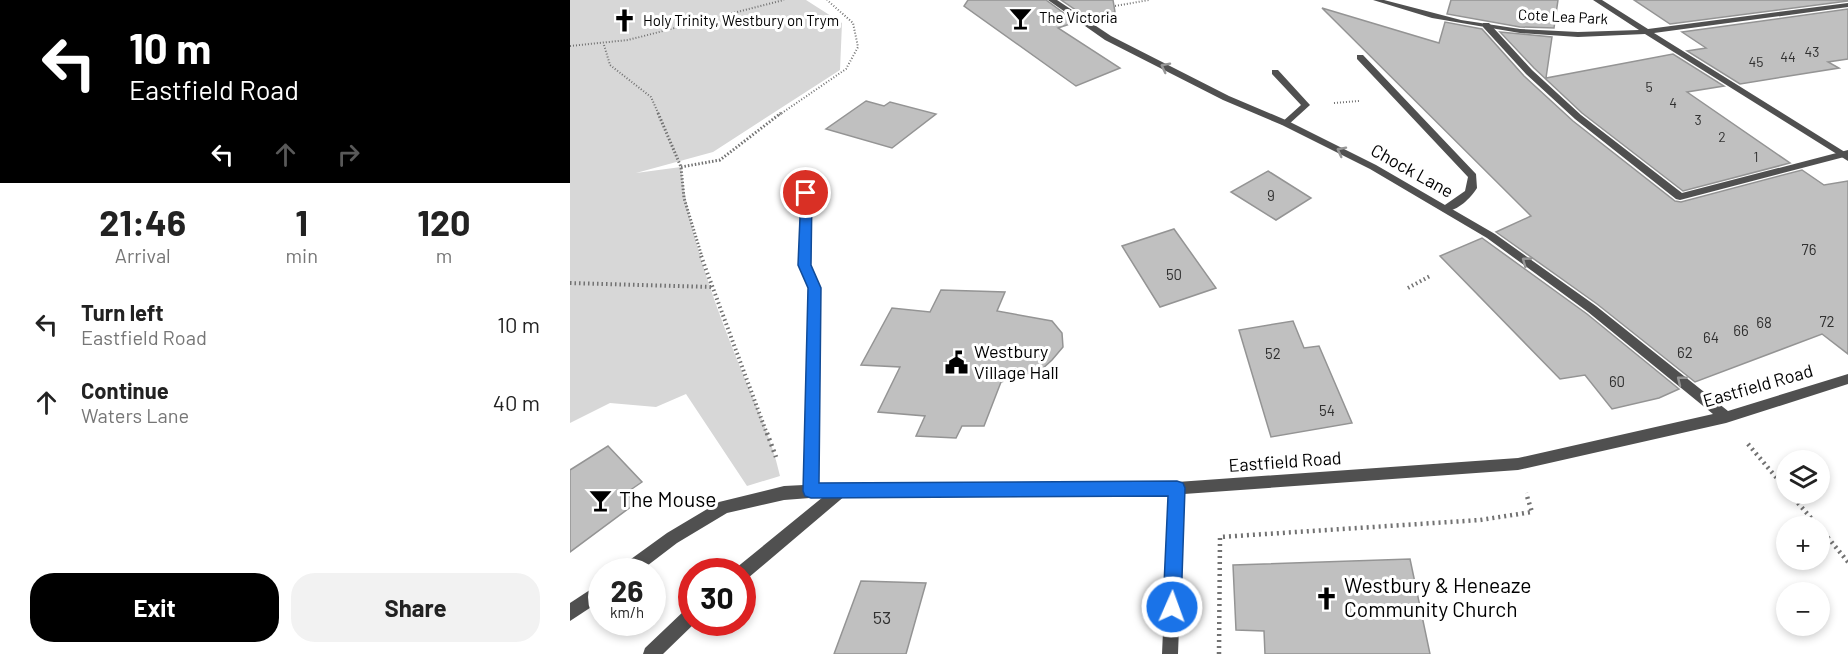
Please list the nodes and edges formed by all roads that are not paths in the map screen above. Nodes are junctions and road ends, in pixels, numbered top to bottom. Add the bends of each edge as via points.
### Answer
1 (1052, 0) edge
2 (1377, 0) edge
3 (1597, 0) edge
4 (1848, 5) edge
5 (1486, 25) junction
6 (1642, 31) junction
7 (1360, 57) dead end
8 (1275, 72) dead end
9 (1285, 123) junction
10 (1846, 155) edge
11 (806, 193) dead end
12 (1446, 209) junction
13 (1848, 379) edge
14 (1726, 417) junction
15 (1177, 488) junction
16 (843, 489) junction
17 (811, 491) junction
18 (646, 558) edge
19 (756, 561) edge
20 (588, 600) edge
21 (570, 613) edge
22 (678, 628) edge
23 (651, 654) edge
24 (1170, 654) edge

9 -> 1 street, Chock Lane via 1226,98 1108,38
2 - 5 street, Cote Lea Park via 1407,10
3 - 6 street
4 - 6 street, Cote Lea Park
5 - 6 street, Cote Lea Park via 1545,32
5 - 10 street via 1578,117 1680,197
6 - 10 street
7 - 12 street via 1473,176 1474,185 1468,196
8 - 9 street via 1306,105
12 -> 9 street, Chock Lane
11 - 17 street via 805,265 815,288
14 -> 12 street, Chock Lane via 1592,309 1491,236
13 - 14 street, Eastfield Road
14 - 15 street, Eastfield Road via 1518,464
15 - 16 street, Eastfield Road
15 - 24 street
16 - 17 street, Eastfield Road
16 - 19 street
17 - 18 street, Eastfield Road via 724,507
20 - 21 street
22 - 23 street

